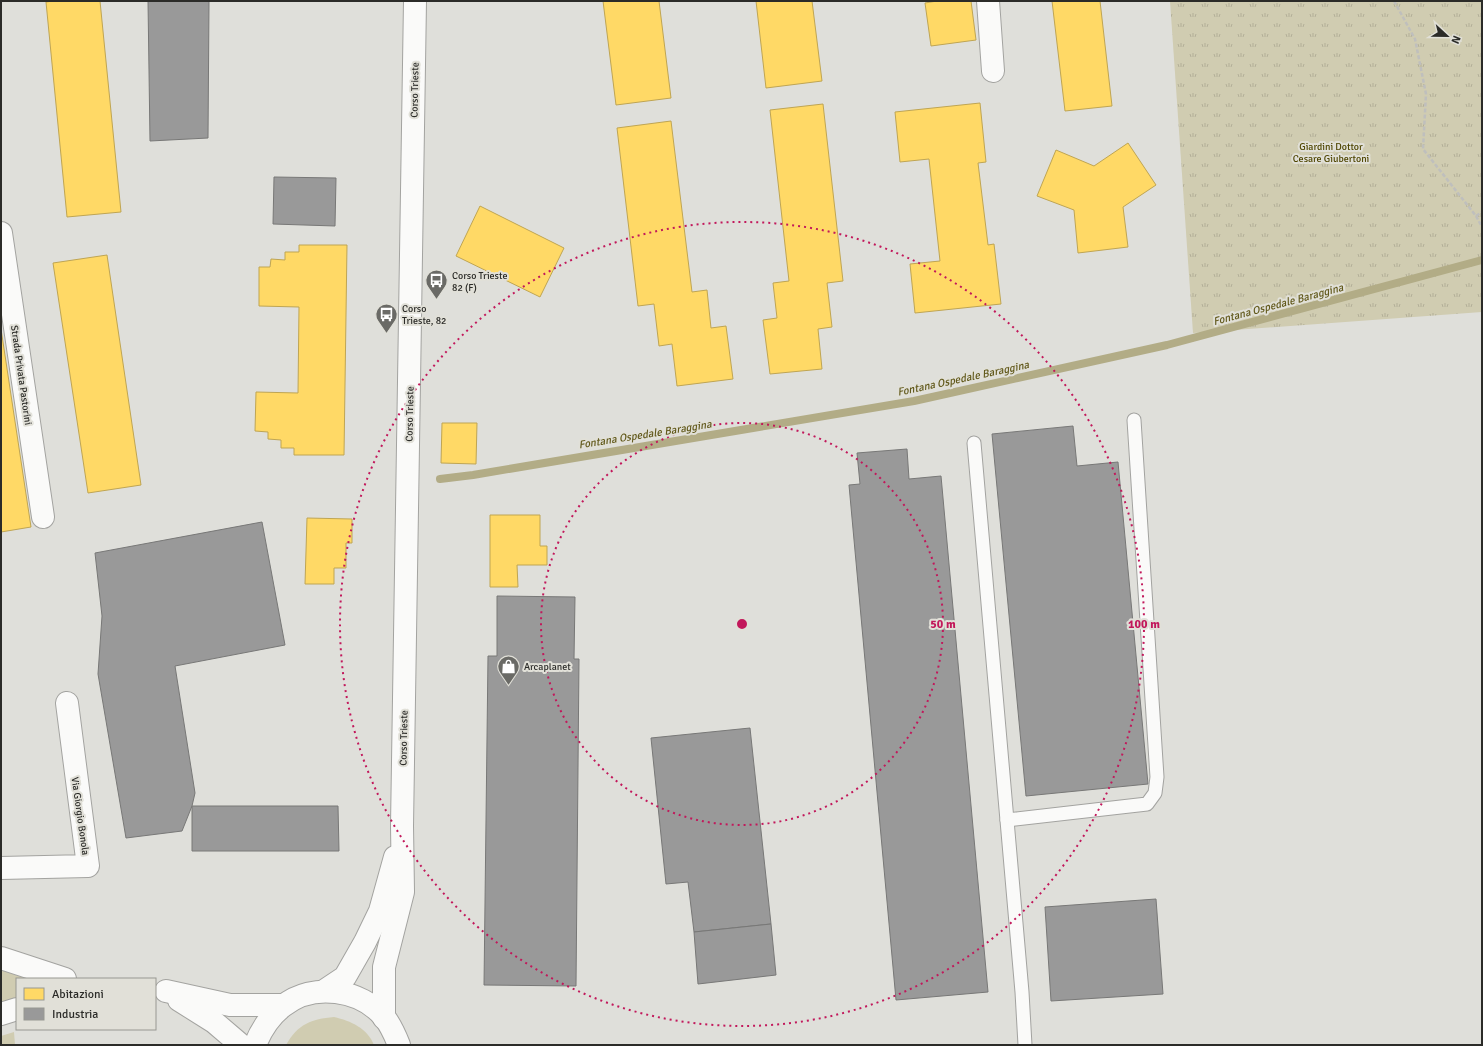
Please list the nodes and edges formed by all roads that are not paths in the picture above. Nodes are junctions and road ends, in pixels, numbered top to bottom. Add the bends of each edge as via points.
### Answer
1 (415, 1) edge
2 (988, 1) edge
3 (993, 71) dead end
4 (1, 233) edge
5 (1134, 420) dead end
6 (974, 443) dead end
7 (43, 517) dead end
8 (66, 703) dead end
9 (1007, 820) junction
10 (402, 826) junction
11 (1, 868) edge
12 (1, 958) edge
13 (62, 978) edge
14 (324, 991) junction
15 (161, 992) edge
16 (283, 1005) junction
17 (16, 1009) edge
18 (1, 1014) edge
19 (384, 1018) junction
20 (241, 1045) edge
21 (255, 1045) edge
22 (399, 1045) edge
23 (1025, 1045) edge

1 - 10 main road, Corso Trieste
2 - 3 main road
4 - 7 main road, Strada Privata Pastorini
5 - 9 lane via 1157,776 1155,793 1147,804
6 - 9 lane
8 - 11 main road, Via Giorgio Bonola via 88,866
9 - 23 lane
10 - 14 main road, Corso Trieste via 380,911 344,977
10 - 19 main road, Corso Trieste via 403,892 384,967
12 - 13 main road
14 - 16 main road via 302,995
14 - 19 main road via 346,993 367,1003
15 - 16 main road via 230,1005
15 - 20 main road via 214,1022
16 - 21 main road via 266,1023
17 - 18 main road
19 - 22 main road via 395,1033

